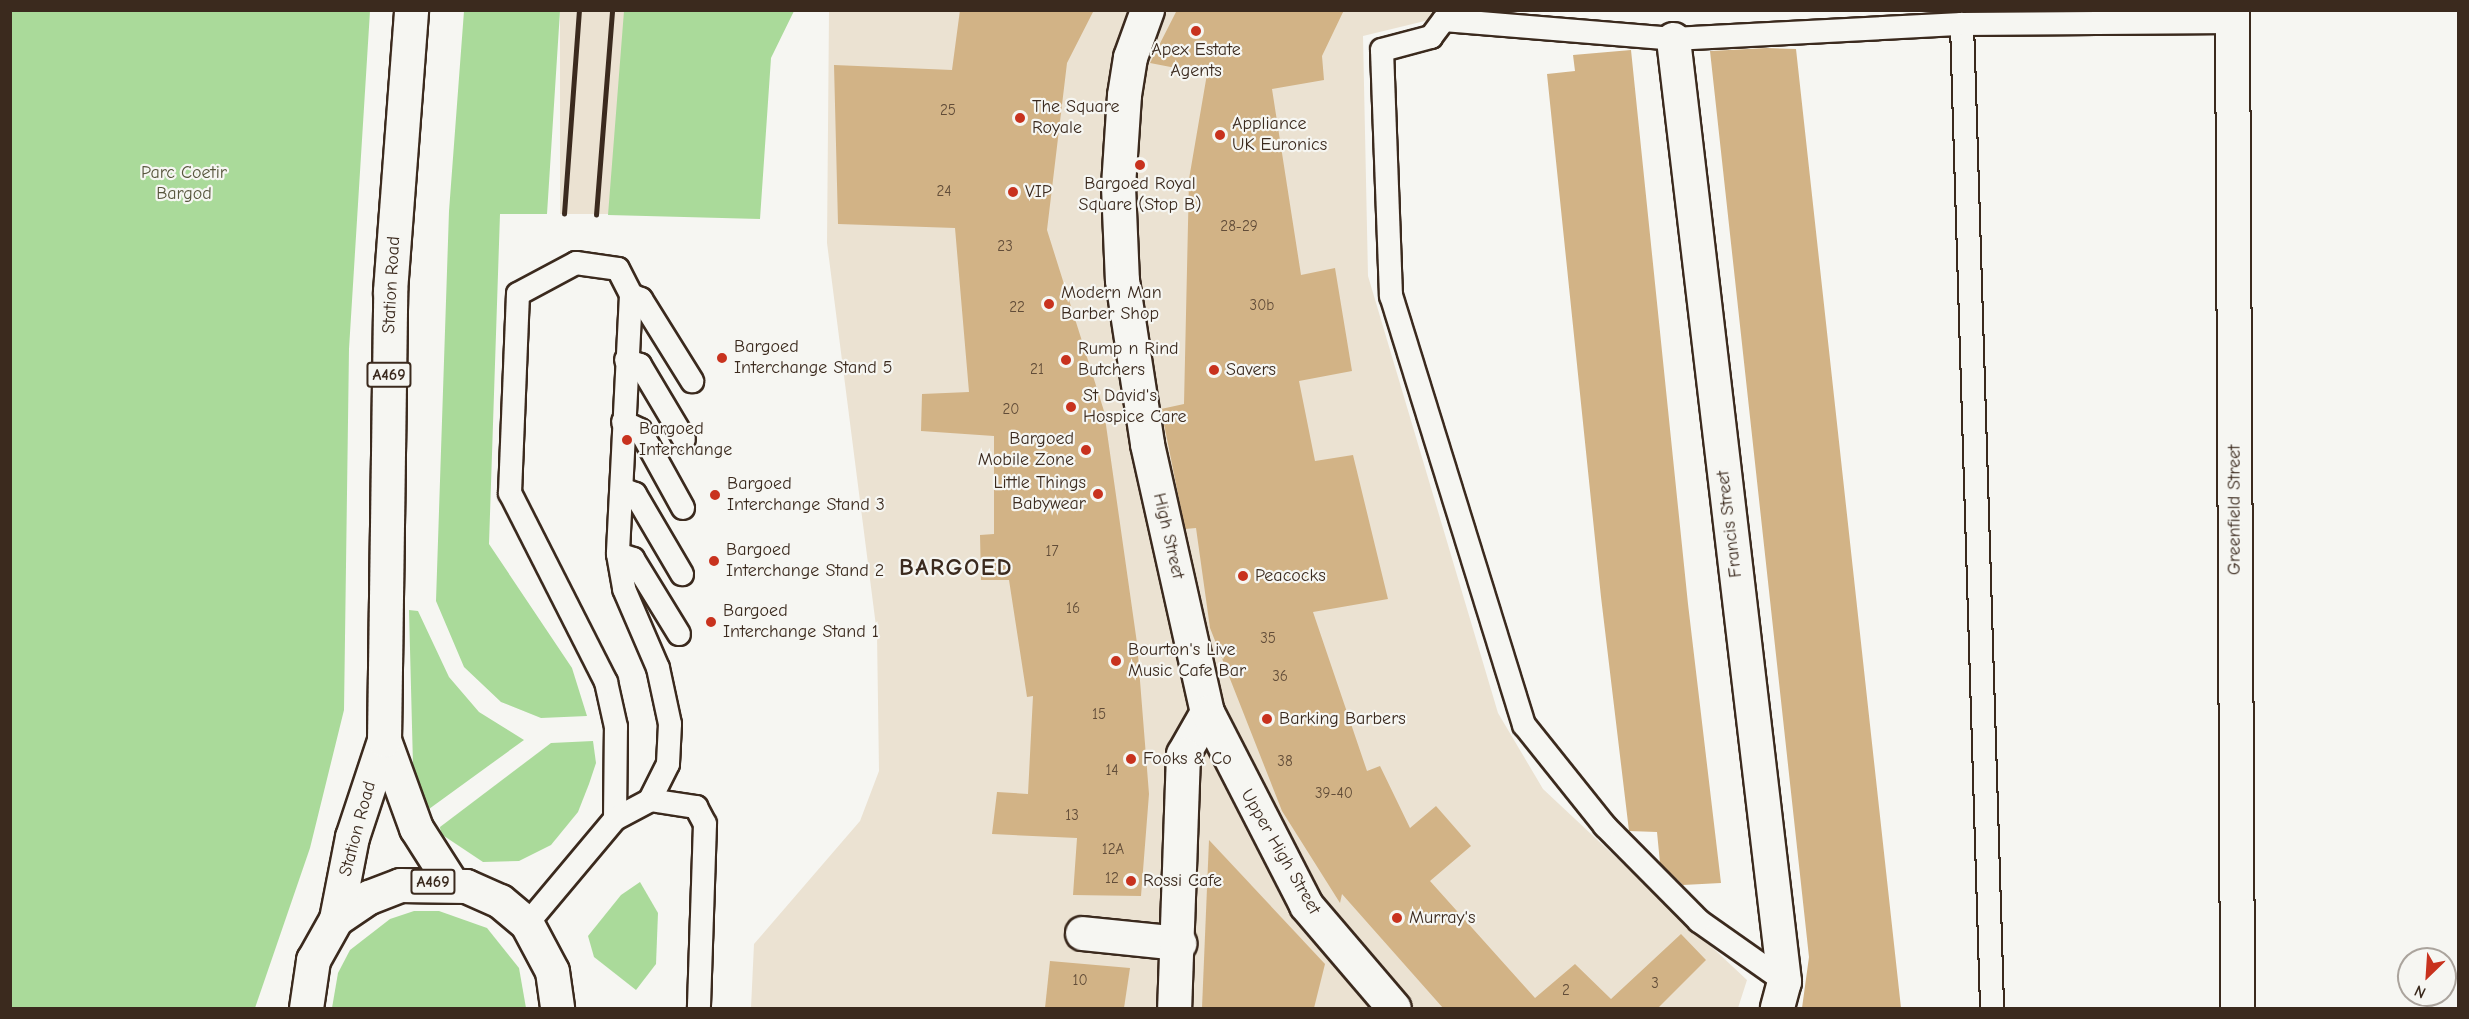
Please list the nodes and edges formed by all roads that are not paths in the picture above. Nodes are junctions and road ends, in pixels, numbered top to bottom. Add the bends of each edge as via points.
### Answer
1 (411, 10) edge
2 (1147, 10) edge
3 (1447, 15) edge
4 (2232, 16) edge
5 (1962, 24) junction
6 (1673, 39) junction
7 (631, 296) junction
8 (626, 360) junction
9 (692, 381) dead end
10 (624, 422) junction
11 (684, 439) dead end
12 (622, 489) junction
13 (683, 508) dead end
14 (618, 554) junction
15 (682, 574) dead end
16 (679, 634) dead end
17 (1207, 712) junction
18 (384, 740) junction
19 (650, 800) junction
20 (615, 819) junction
21 (451, 883) junction
22 (336, 920) junction
23 (527, 924) junction
24 (1082, 933) dead end
25 (1179, 943) junction
26 (1780, 995) edge
27 (306, 1008) edge
28 (556, 1008) edge
29 (699, 1008) edge
30 (1174, 1008) edge
31 (1394, 1008) edge
32 (1992, 1008) edge
33 (2237, 1008) edge

1 - 18 street, Station Road / A469 via 390,291
2 - 17 street, High Street via 1130,57 1118,186 1122,280 1147,444
3 - 6 lane
3 - 26 lane via 1431,37 1382,50 1391,296 1524,725 1605,826 1699,921
4 - 5 lane
4 - 33 street, Greenfield Street
5 - 6 lane
5 - 32 lane
6 - 26 street, Francis Street
7 - 8 lane
7 - 9 lane via 641,299
7 - 20 lane via 618,269 576,263 518,294 510,494 606,682 616,727
8 - 10 lane
8 - 11 lane via 640,365
10 - 12 lane
10 - 13 lane via 639,430
12 - 14 lane
12 - 15 lane via 635,494
14 - 16 lane via 633,559
14 - 19 lane via 624,589 658,668 670,724 668,764
17 - 25 street via 1183,754
17 - 31 street, Upper High Street via 1306,906
18 - 21 street, Station Road / A469 via 416,828
18 - 22 street, Station Road / A469 via 351,837
19 - 20 lane
19 - 29 lane via 687,803 705,824
20 - 23 lane
21 - 22 street, Station Road / A469 via 400,885 369,897
21 - 23 street, Station Road / A469 via 500,901
22 - 27 street, Station Road / A469 via 313,960
23 - 28 street, Station Road / A469 via 552,971
24 - 25 street
25 - 30 street

